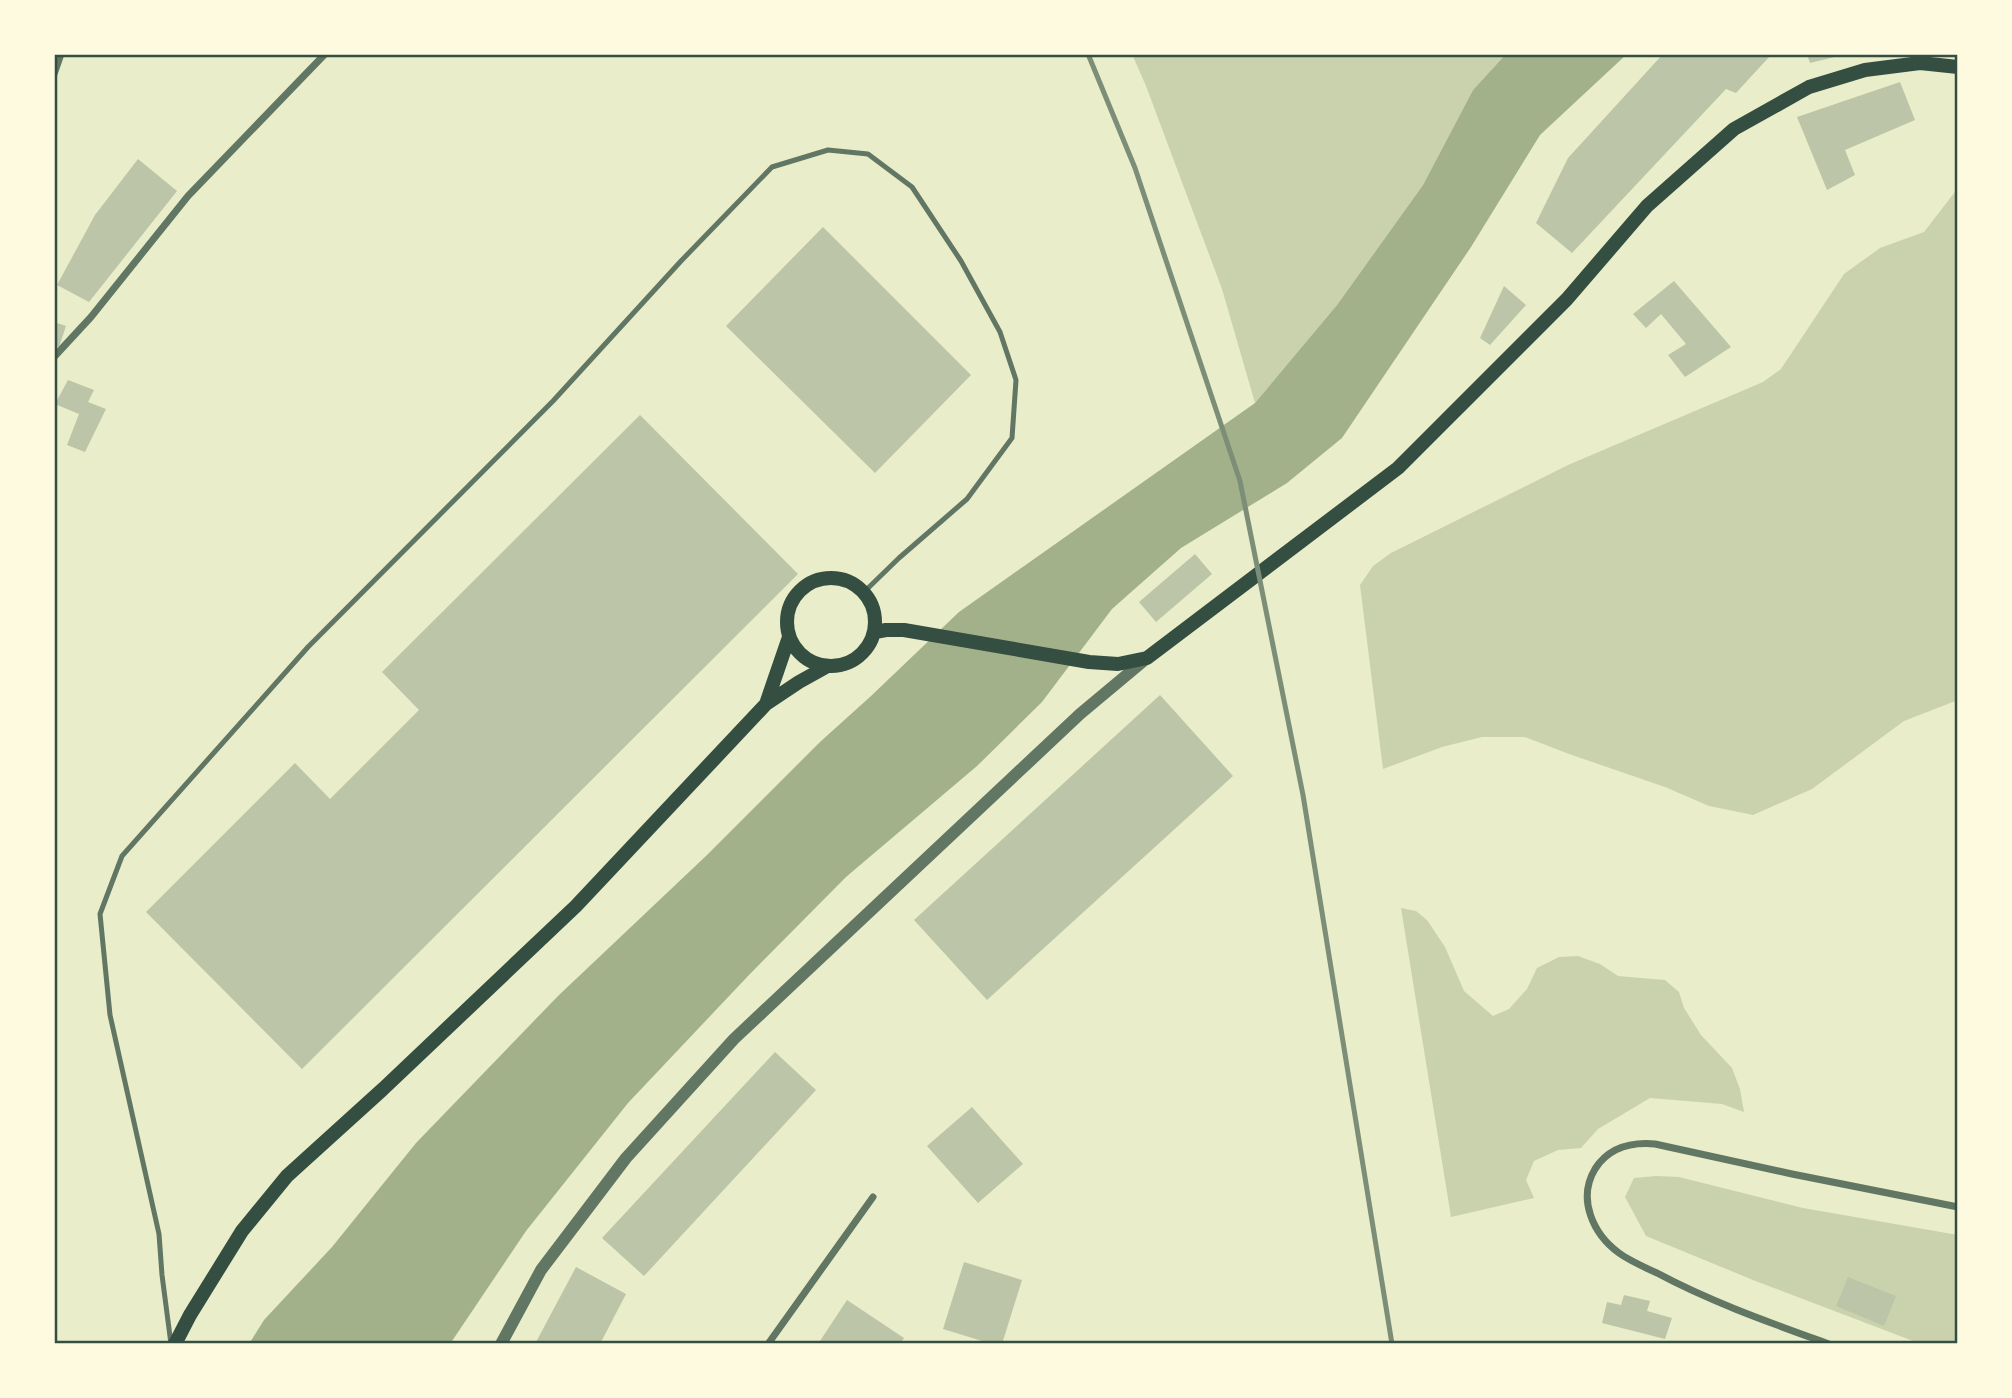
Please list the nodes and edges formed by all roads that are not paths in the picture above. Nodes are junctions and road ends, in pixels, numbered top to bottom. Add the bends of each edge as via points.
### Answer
1 (61, 54) edge
2 (325, 54) edge
3 (1958, 67) edge
4 (54, 74) edge
5 (54, 357) edge
6 (864, 592) junction
7 (875, 632) junction
8 (789, 637) junction
9 (1147, 658) junction
10 (827, 667) junction
11 (766, 704) junction
12 (873, 1197) dead end
13 (1958, 1207) edge
14 (173, 1344) edge
15 (501, 1344) edge
16 (768, 1344) edge
17 (1829, 1344) edge

1 - 4 street
2 - 5 street via 188,196
3 - 9 main road via 1920,63 1865,69 1809,87 1734,129 1647,206 1567,299 1398,468
6 - 7 main road via 876,617
6 - 8 main road via 837,578 809,584 789,607
6 - 14 lane via 967,499 1012,438 1016,380 1000,332 912,187 868,154 828,150 772,167 553,401 308,647 122,856 100,914 106,977 110,1015 159,1234
7 - 9 main road via 904,630 1089,662 1118,664
7 - 10 main road via 852,662
8 - 10 main road via 804,657
8 - 11 main road
9 - 15 street via 1080,714 734,1039 626,1158 541,1270
10 - 11 main road
11 - 14 main road via 576,906 287,1176 242,1231
12 - 16 street
13 - 17 street via 1637,1142 1620,1147 1594,1170 1588,1187 1592,1222 1619,1253 1686,1289

